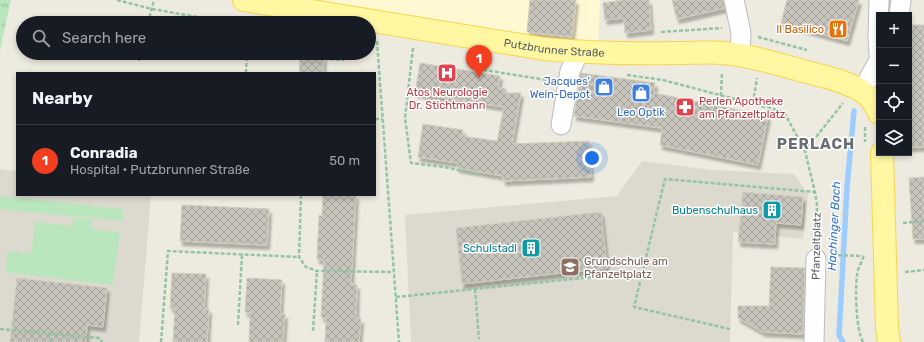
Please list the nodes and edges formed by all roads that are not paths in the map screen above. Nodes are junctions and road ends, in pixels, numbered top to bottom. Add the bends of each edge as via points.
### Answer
1 (248, 0) edge
2 (734, 0) edge
3 (879, 0) edge
4 (901, 0) edge
5 (899, 12) edge
6 (340, 16) edge
7 (376, 22) edge
8 (879, 48) edge
9 (740, 55) junction
10 (572, 61) junction
11 (876, 65) edge
12 (862, 91) junction
13 (871, 117) edge
14 (561, 125) dead end
15 (874, 149) edge
16 (824, 257) road end
17 (814, 342) edge
18 (889, 342) edge

1 - 6 main road, Putzbrunner Straße
2 - 9 street via 741,32
3 - 8 street
4 - 5 street
7 - 10 main road, Putzbrunner Straße via 545,49
9 - 10 main road, Putzbrunner Straße via 621,53
9 - 12 main road, Putzbrunner Straße via 834,79
10 - 14 street
11 - 12 street
12 - 13 main road via 876,104
15 - 18 main road
16 - 17 street, Pfanzeltplatz

